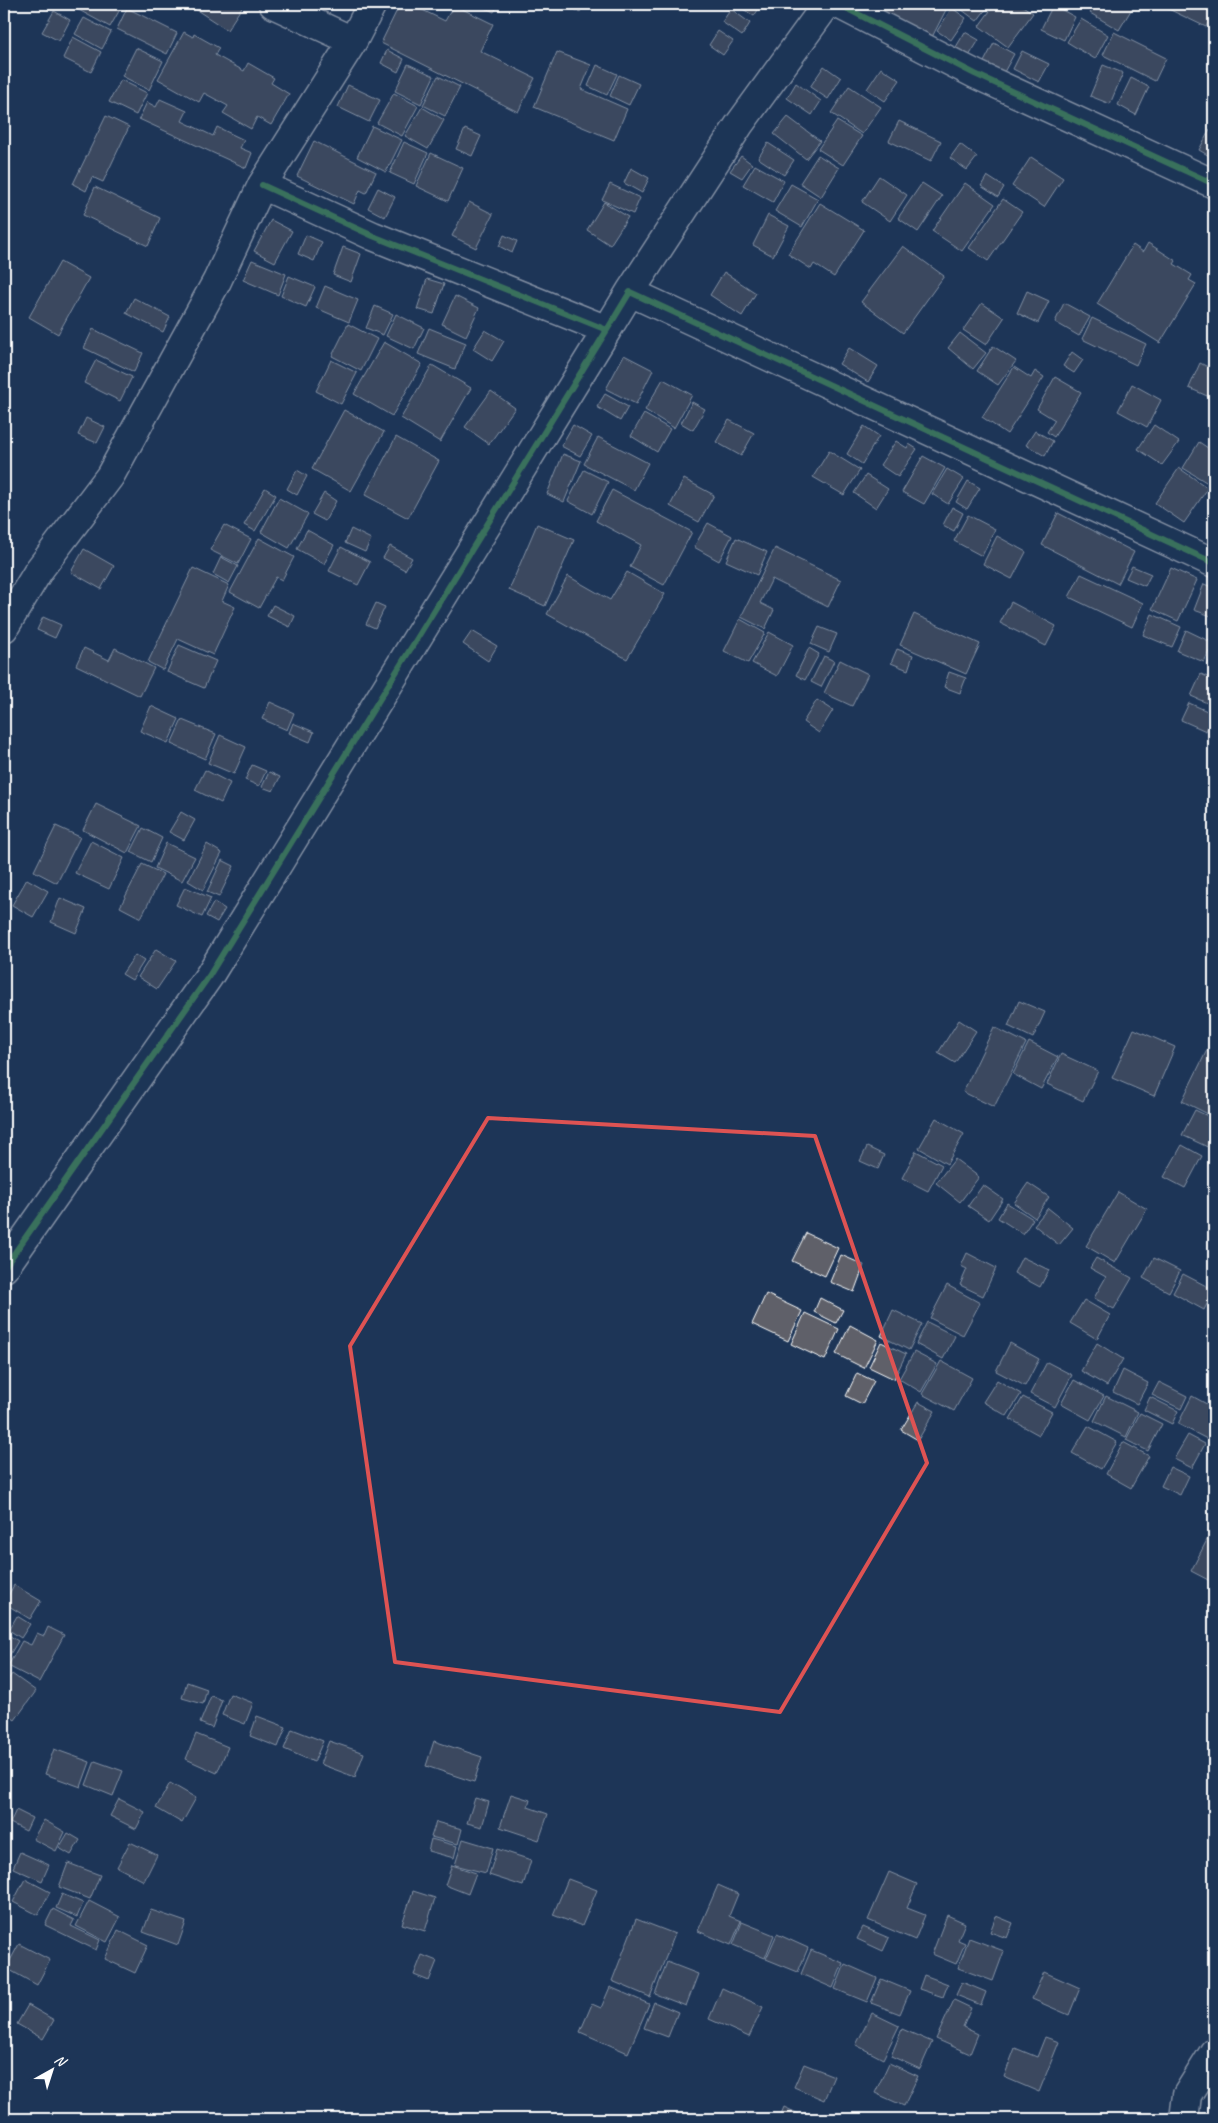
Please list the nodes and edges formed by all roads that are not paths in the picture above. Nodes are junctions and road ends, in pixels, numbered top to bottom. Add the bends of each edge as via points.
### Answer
1 (273, 4) edge
2 (372, 4) edge
3 (827, 4) edge
4 (838, 4) edge
5 (353, 41) junction
6 (1214, 184) edge
7 (262, 186) junction
8 (630, 292) junction
9 (606, 330) junction
10 (1214, 562) edge
11 (4, 628) edge
12 (4, 1268) edge
13 (1214, 2052) edge
14 (1184, 2119) edge

1 - 5 street
2 - 5 street
3 - 8 street via 738,125
4 - 6 street via 975,74
5 - 7 street
7 - 9 street via 373,236
7 - 11 street via 217,281 110,476 39,570
8 - 9 street
8 - 10 street
9 - 12 street via 209,976
13 - 14 street via 1187,2095

